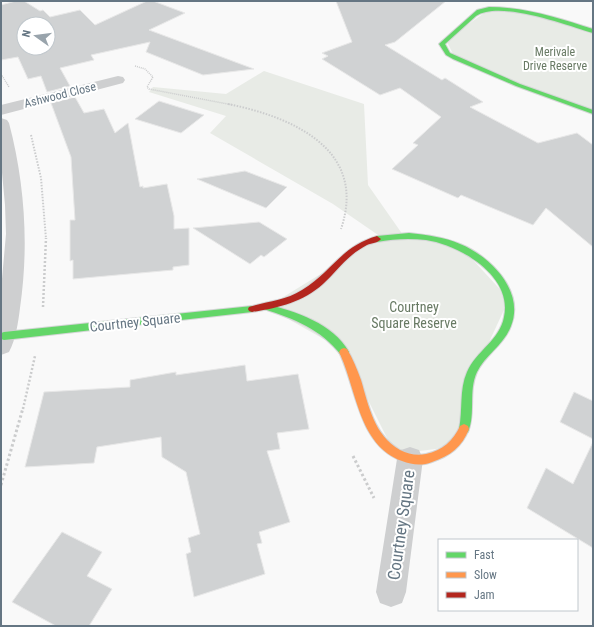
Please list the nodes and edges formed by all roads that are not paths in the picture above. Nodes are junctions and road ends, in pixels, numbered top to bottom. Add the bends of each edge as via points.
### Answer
1 (593, 31) edge
2 (118, 80) dead end
3 (1, 110) edge
4 (593, 112) edge
5 (1, 123) edge
6 (6, 174) edge
7 (267, 307) junction
8 (2, 341) edge
9 (410, 459) junction
10 (391, 592) dead end

1 - 4 street via 524,10 494,6 480,11 442,44 448,54 455,58 518,85
2 - 3 street, Ashwood Close
5 - 6 street
6 - 8 street via 15,238 11,290
7 - 8 street, Courtney Square
7 - 9 street, Courtney Square via 301,318 334,340 350,362 372,431 395,454
7 - 9 street, Courtney Square via 307,292 350,252 362,245 390,236 418,236 447,242 471,254 493,270 509,299 509,323 504,334 484,353 472,370 467,382 468,408 461,437 452,448 440,454 419,460
9 - 10 street, Courtney Square

